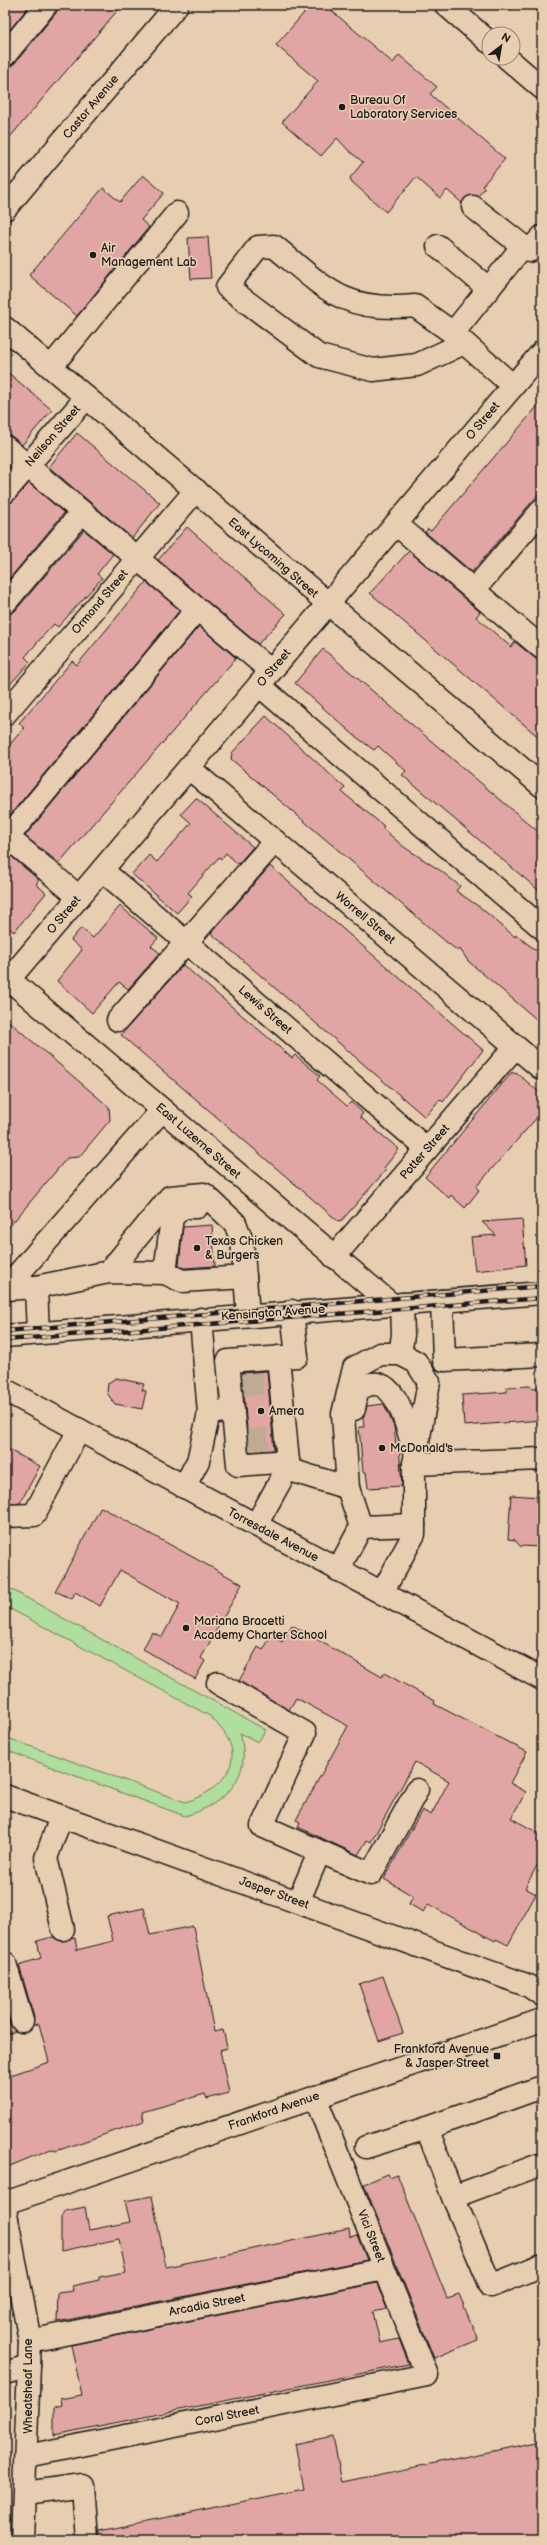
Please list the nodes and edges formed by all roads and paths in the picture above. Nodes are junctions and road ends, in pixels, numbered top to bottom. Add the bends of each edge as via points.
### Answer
1 (46, 5) edge
2 (177, 5) edge
3 (446, 5) edge
4 (481, 35) edge
5 (5, 55) edge
6 (516, 66) edge
7 (541, 87) edge
8 (7, 201) edge
9 (473, 207) dead end
10 (177, 213) dead end
11 (542, 237) edge
12 (438, 246) dead end
13 (522, 246) junction
14 (490, 289) junction
15 (5, 328) edge
16 (459, 338) junction
17 (542, 352) edge
18 (51, 367) junction
19 (513, 386) junction
20 (86, 398) junction
21 (5, 447) edge
22 (28, 466) junction
23 (196, 490) junction
24 (5, 492) edge
25 (542, 510) edge
26 (82, 512) junction
27 (396, 524) junction
28 (137, 558) junction
29 (474, 590) junction
30 (5, 603) edge
31 (327, 605) junction
32 (197, 609) junction
33 (542, 648) edge
34 (265, 678) junction
35 (5, 714) edge
36 (189, 768) junction
37 (542, 786) edge
38 (7, 836) edge
39 (275, 841) junction
40 (102, 870) junction
41 (79, 897) junction
42 (542, 928) edge
43 (186, 942) junction
44 (6, 980) edge
45 (118, 1020) dead end
46 (516, 1047) junction
47 (542, 1069) edge
48 (162, 1110) junction
49 (427, 1149) junction
50 (242, 1241) junction
51 (334, 1257) junction
52 (108, 1272) junction
53 (165, 1273) junction
54 (245, 1277) junction
55 (36, 1287) junction
56 (5, 1289) edge
57 (542, 1293) edge
58 (442, 1301) junction
59 (397, 1304) junction
60 (292, 1311) junction
61 (248, 1315) junction
62 (201, 1319) junction
63 (38, 1333) junction
64 (5, 1336) edge
65 (400, 1354) junction
66 (542, 1355) edge
67 (278, 1357) junction
68 (5, 1390) edge
69 (233, 1410) junction
70 (209, 1413) junction
71 (78, 1430) junction
72 (542, 1459) edge
73 (414, 1461) junction
74 (287, 1465) junction
75 (184, 1487) junction
76 (352, 1497) junction
77 (5, 1516) edge
78 (256, 1525) junction
79 (414, 1525) junction
80 (361, 1527) junction
81 (338, 1570) junction
82 (382, 1594) junction
83 (542, 1679) edge
84 (218, 1683) dead end
85 (417, 1790) dead end
86 (5, 1796) edge
87 (61, 1817) junction
88 (319, 1852) junction
89 (298, 1902) junction
90 (63, 1929) dead end
91 (5, 1963) edge
92 (542, 1995) edge
93 (22, 2021) dead end
94 (541, 2023) edge
95 (542, 2087) edge
96 (315, 2097) junction
97 (427, 2128) junction
98 (366, 2147) dead end
99 (542, 2164) edge
100 (453, 2197) junction
101 (5, 2203) edge
102 (5, 2209) edge
103 (542, 2265) edge
104 (384, 2269) junction
105 (30, 2341) junction
106 (29, 2366) junction
107 (5, 2373) edge
108 (427, 2375) joint
109 (27, 2456) junction
110 (25, 2493) junction
111 (17, 2537) edge
112 (87, 2540) edge

1 - 5 street
2 - 8 street, Castor Avenue
3 - 4 street
6 - 7 street
9 - 13 street
10 - 18 street
11 - 13 street via 529,252
12 - 14 street
13 - 14 street
14 - 16 street
15 - 18 street, East Lycoming Street
16 - 16 street via 415,306 386,309 359,304 333,294 274,246 258,247 227,287 319,356 373,370 417,365
16 - 19 street
17 - 19 street, O Street
18 - 20 street, East Lycoming Street
19 - 27 street, O Street
20 - 22 street, Neilson Street
20 - 23 street, East Lycoming Street
21 - 22 street
22 - 24 street, Neilson Street
22 - 26 street
23 - 28 street, Ormond Street
23 - 31 street, East Lycoming Street
25 - 29 street
26 - 28 street
26 - 30 street
27 - 29 street
27 - 31 street, O Street
28 - 32 street
28 - 35 street, Ormond Street
29 - 33 street
31 - 34 street, O Street
31 - 37 street, East Lycoming Street
32 - 34 street
32 - 38 street
34 - 36 street, O Street
34 - 42 street
36 - 39 street, Worrell Street
36 - 40 street, O Street
38 - 41 street
39 - 43 street
39 - 46 street, Worrell Street
40 - 41 street, O Street
40 - 43 street, Lewis Street
41 - 44 street, O Street
43 - 45 street
43 - 49 street, Lewis Street
44 - 48 street, East Luzerne Street
46 - 47 street, Worrell Street
46 - 49 street, Potter Street
48 - 51 street, East Luzerne Street
48 - 56 street
49 - 51 street, Potter Street
50 - 52 street via 235,1223 209,1197 198,1193 170,1197
50 - 53 street via 205,1210 199,1207 183,1207 172,1217
50 - 54 street
51 - 59 street, East Luzerne Street
52 - 53 street
52 - 55 street
53 - 54 street via 182,1281
54 - 61 street
55 - 56 street
55 - 63 street
57 - 58 street, Kensington Avenue
58 - 59 street, Kensington Avenue
58 - 66 street via 444,1360
59 - 60 street, Kensington Avenue
59 - 65 street via 403,1335
60 - 61 street, Kensington Avenue
60 - 67 street via 297,1356
61 - 62 street, Kensington Avenue
62 - 63 street, Kensington Avenue
62 - 70 street
63 - 64 street, Kensington Avenue
65 - 73 street via 416,1362 429,1382
65 - 76 street via 380,1354 354,1368 343,1414
67 - 69 street via 228,1361 236,1386
67 - 74 street via 278,1383
68 - 71 street, Torresdale Avenue
69 - 70 street
69 - 74 street via 241,1440 238,1465
70 - 75 street via 198,1461
71 - 75 street, Torresdale Avenue
71 - 77 street via 34,1515
72 - 73 street
73 - 76 street via 404,1416 395,1397 382,1386 372,1384 357,1391 354,1403 361,1490
73 - 79 street
74 - 76 street
74 - 78 street
75 - 78 street, Torresdale Avenue
76 - 80 street
78 - 81 street, Torresdale Avenue
79 - 80 street
79 - 82 street via 414,1534
80 - 81 street
81 - 82 street, Torresdale Avenue
82 - 83 street, Torresdale Avenue
84 - 88 street via 305,1733 262,1826
85 - 88 street via 370,1874
86 - 87 street, Jasper Street
87 - 89 street, Jasper Street
87 - 90 street via 46,1858
88 - 89 street
89 - 92 street, Jasper Street via 529,1986
91 - 93 street
94 - 96 street, Frankford Avenue
95 - 97 street
96 - 101 street, Frankford Avenue
96 - 104 street, Vici Street
97 - 98 street
97 - 100 street
99 - 100 street
100 - 103 street via 491,2286
102 - 105 street, Wheatsheaf Lane
104 - 105 street, Arcadia Street
104 - 108 street, Vici Street
105 - 106 street, Wheatsheaf Lane
106 - 107 street
106 - 109 street, Wheatsheaf Lane
108 - 109 street, Coral Street
109 - 110 street, Wheatsheaf Lane
110 - 111 street, Wheatsheaf Lane
110 - 112 street via 83,2485

